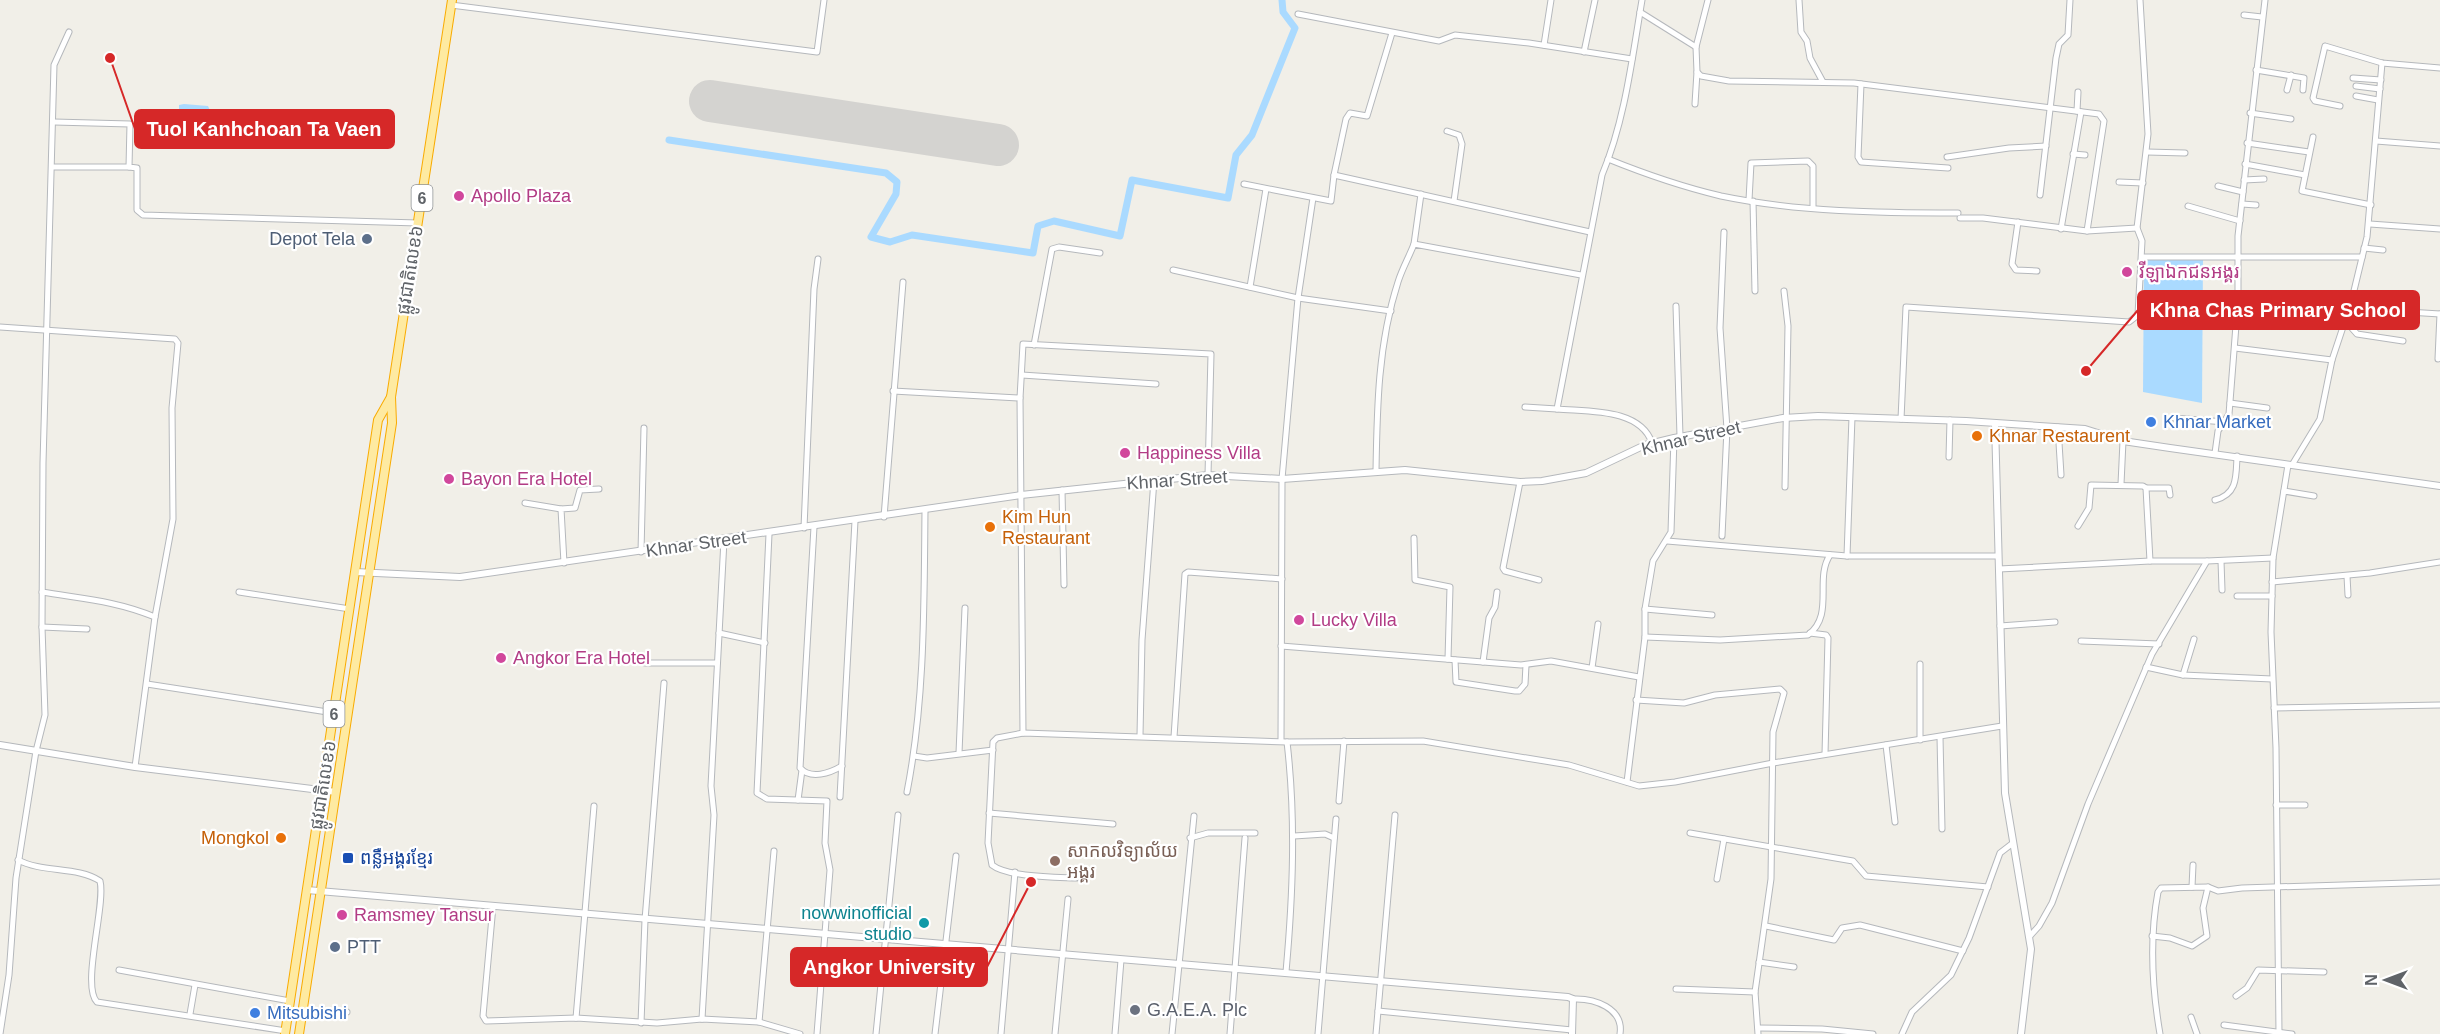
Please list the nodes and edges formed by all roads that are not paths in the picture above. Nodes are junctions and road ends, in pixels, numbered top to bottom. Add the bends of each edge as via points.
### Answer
1 (824, 0) edge
2 (1551, 0) edge
3 (1595, 0) edge
4 (1708, 0) edge
5 (1799, 0) edge
6 (2070, 0) edge
7 (2140, 0) edge
8 (2265, 0) edge
9 (1640, 1) edge
10 (452, 2) edge
11 (1640, 12) junction
12 (1298, 14) dead end
13 (2244, 15) dead end
14 (2262, 17) junction
15 (69, 32) dead end
16 (1392, 33) junction
17 (1544, 45) junction
18 (1696, 47) junction
19 (1584, 52) junction
20 (1632, 59) junction
21 (2382, 63) junction
22 (2440, 68) edge
23 (2256, 70) junction
24 (1697, 72) junction
25 (2291, 75) junction
26 (2353, 78) dead end
27 (2381, 80) junction
28 (1823, 82) junction
29 (1861, 84) junction
30 (2356, 86) dead end
31 (2379, 89) junction
32 (2287, 90) dead end
33 (2303, 90) dead end
34 (2078, 92) dead end
35 (2356, 96) dead end
36 (2378, 100) junction
37 (1695, 104) dead end
38 (2340, 106) dead end
39 (2051, 107) junction
40 (2079, 111) junction
41 (2250, 113) junction
42 (2291, 119) dead end
43 (54, 122) junction
44 (1447, 131) dead end
45 (2313, 137) dead end
46 (2376, 141) junction
47 (2247, 143) junction
48 (2046, 146) junction
49 (2440, 147) edge
50 (2147, 152) junction
51 (2309, 152) junction
52 (2185, 153) dead end
53 (2073, 154) junction
54 (2085, 155) dead end
55 (1947, 157) dead end
56 (1608, 159) junction
57 (2245, 164) junction
58 (52, 166) junction
59 (129, 168) junction
60 (1948, 168) dead end
61 (1334, 175) junction
62 (2305, 175) junction
63 (2264, 179) dead end
64 (2244, 180) junction
65 (2119, 182) dead end
66 (2143, 183) junction
67 (1244, 184) dead end
68 (2218, 186) dead end
69 (1266, 189) junction
70 (2243, 192) junction
71 (1421, 194) junction
72 (2040, 195) dead end
73 (1313, 198) junction
74 (1751, 200) junction
75 (1454, 201) junction
76 (2242, 204) junction
77 (2256, 205) dead end
78 (2188, 206) dead end
79 (2371, 206) junction
80 (1813, 208) junction
81 (2240, 221) junction
82 (2018, 222) junction
83 (418, 223) junction
84 (2370, 224) junction
85 (2137, 228) junction
86 (2061, 229) junction
87 (2440, 229) edge
88 (2087, 231) junction
89 (1590, 232) junction
90 (1724, 232) dead end
91 (1414, 244) junction
92 (2364, 248) junction
93 (2383, 250) dead end
94 (1100, 253) dead end
95 (2142, 257) junction
96 (2238, 257) junction
97 (2362, 257) junction
98 (818, 259) dead end
99 (1173, 270) dead end
100 (2037, 271) dead end
101 (1581, 275) junction
102 (903, 282) dead end
103 (1250, 287) junction
104 (1755, 291) dead end
105 (1784, 291) dead end
106 (2352, 296) junction
107 (1298, 298) junction
108 (2238, 300) junction
109 (2351, 303) junction
110 (2384, 303) dead end
111 (1676, 306) dead end
112 (1390, 311) junction
113 (2440, 314) edge
114 (2344, 324) junction
115 (0, 327) edge
116 (46, 331) junction
117 (2403, 341) dead end
118 (1034, 345) junction
119 (2235, 348) junction
120 (2438, 359) dead end
121 (2332, 360) junction
122 (1022, 375) junction
123 (1156, 384) dead end
124 (893, 391) junction
125 (391, 397) junction
126 (1020, 398) junction
127 (2230, 403) junction
128 (1525, 407) dead end
129 (2267, 408) dead end
130 (1557, 410) junction
131 (1852, 417) junction
132 (1787, 418) junction
133 (2174, 418) dead end
134 (1901, 419) junction
135 (1950, 420) junction
136 (2225, 422) junction
137 (1995, 423) junction
138 (2058, 427) junction
139 (644, 428) dead end
140 (1728, 429) junction
141 (1677, 437) junction
142 (2123, 441) junction
143 (1652, 443) junction
144 (2215, 453) junction
145 (2237, 456) junction
146 (1949, 457) dead end
147 (2290, 465) junction
148 (371, 469) junction
149 (385, 471) junction
150 (1376, 471) junction
151 (1208, 475) junction
152 (2061, 475) dead end
153 (1282, 479) junction
154 (1154, 480) junction
155 (1520, 482) junction
156 (2121, 484) junction
157 (2440, 486) edge
158 (1785, 487) dead end
159 (2146, 488) junction
160 (599, 489) dead end
161 (1062, 490) junction
162 (2283, 491) junction
163 (1021, 495) junction
164 (2170, 495) dead end
165 (2314, 496) dead end
166 (2215, 500) dead end
167 (525, 503) dead end
168 (561, 509) junction
169 (925, 511) junction
170 (884, 517) junction
171 (855, 521) junction
172 (2078, 526) dead end
173 (814, 527) junction
174 (804, 528) junction
175 (769, 534) junction
176 (1722, 536) dead end
177 (1414, 538) dead end
178 (724, 540) junction
179 (1667, 541) junction
180 (641, 552) junction
181 (1830, 555) junction
182 (1847, 556) junction
183 (1998, 556) junction
184 (2273, 558) junction
185 (2150, 561) junction
186 (2208, 561) junction
187 (2221, 561) junction
188 (2440, 562) edge
189 (564, 563) junction
190 (1999, 569) junction
191 (355, 572) junction
192 (369, 574) junction
193 (2347, 576) junction
194 (1282, 579) junction
195 (1539, 580) dead end
196 (2272, 582) junction
197 (1064, 585) dead end
198 (2222, 590) dead end
199 (42, 592) junction
200 (239, 592) dead end
201 (1497, 592) dead end
202 (2237, 596) dead end
203 (2272, 596) junction
204 (2348, 596) dead end
205 (965, 608) dead end
206 (350, 609) junction
207 (1645, 609) junction
208 (1712, 615) dead end
209 (155, 617) junction
210 (2055, 622) dead end
211 (1598, 624) dead end
212 (2000, 626) junction
213 (42, 627) junction
214 (87, 629) dead end
215 (719, 633) junction
216 (1810, 633) junction
217 (1645, 637) junction
218 (2194, 639) dead end
219 (2081, 641) dead end
220 (765, 643) junction
221 (2158, 644) junction
222 (1281, 646) junction
223 (1451, 659) junction
224 (1483, 662) junction
225 (645, 663) dead end
226 (717, 663) junction
227 (1920, 664) dead end
228 (1526, 665) junction
229 (2146, 667) junction
230 (1592, 668) junction
231 (2183, 675) junction
232 (1639, 677) junction
233 (2272, 679) junction
234 (664, 683) dead end
235 (147, 684) junction
236 (1636, 700) junction
237 (2440, 705) edge
238 (2274, 708) junction
239 (334, 713) junction
240 (2002, 726) junction
241 (1023, 733) junction
242 (1140, 735) junction
243 (1174, 737) junction
244 (1940, 737) junction
245 (1920, 740) junction
246 (1284, 741) junction
247 (1344, 741) junction
248 (0, 745) edge
249 (1886, 745) junction
250 (993, 750) junction
251 (36, 751) junction
252 (959, 753) junction
253 (1825, 754) junction
254 (914, 756) junction
255 (1773, 763) junction
256 (842, 766) junction
257 (135, 767) junction
258 (802, 770) junction
259 (1626, 782) junction
260 (322, 790) junction
261 (336, 792) junction
262 (907, 792) dead end
263 (840, 797) dead end
264 (798, 800) junction
265 (1339, 801) dead end
266 (594, 806) dead end
267 (2276, 806) junction
268 (2305, 806) dead end
269 (989, 813) junction
270 (898, 815) dead end
271 (1194, 816) dead end
272 (1395, 816) dead end
273 (1336, 819) dead end
274 (1895, 822) dead end
275 (1113, 824) dead end
276 (1942, 829) dead end
277 (1255, 833) dead end
278 (1690, 833) dead end
279 (1294, 836) junction
280 (1190, 838) junction
281 (1245, 838) dead end
282 (1334, 838) junction
283 (1724, 838) junction
284 (2013, 843) junction
285 (1772, 846) junction
286 (774, 851) dead end
287 (956, 856) dead end
288 (18, 860) junction
289 (2193, 865) dead end
290 (1015, 872) junction
291 (1076, 878) dead end
292 (1717, 879) dead end
293 (2440, 882) edge
294 (1988, 887) junction
295 (2192, 887) junction
296 (2208, 887) junction
297 (2276, 887) junction
298 (307, 890) junction
299 (321, 892) junction
300 (1068, 899) dead end
301 (494, 906) junction
302 (586, 914) junction
303 (645, 920) junction
304 (706, 924) junction
305 (1766, 926) junction
306 (768, 930) junction
307 (826, 934) junction
308 (2030, 936) junction
309 (2152, 936) junction
310 (884, 940) junction
311 (945, 945) junction
312 (1008, 950) junction
313 (1963, 951) junction
314 (1062, 956) junction
315 (1121, 960) junction
316 (1759, 962) junction
317 (1178, 963) junction
318 (1794, 967) dead end
319 (1235, 968) junction
320 (2278, 969) junction
321 (119, 970) dead end
322 (1286, 972) junction
323 (2324, 972) dead end
324 (1324, 975) junction
325 (1381, 981) junction
326 (195, 985) junction
327 (1676, 989) dead end
328 (1755, 993) junction
329 (2236, 996) dead end
330 (1573, 999) junction
331 (290, 1001) junction
332 (1378, 1011) junction
333 (303, 1012) junction
334 (347, 1012) dead end
335 (190, 1014) junction
336 (2191, 1017) dead end
337 (576, 1018) junction
338 (702, 1019) junction
339 (759, 1022) junction
340 (640, 1023) junction
341 (2224, 1025) dead end
342 (1758, 1031) edge
343 (285, 1032) edge
344 (1572, 1032) edge
345 (2279, 1033) edge
346 (0, 1034) edge
347 (299, 1034) edge
348 (800, 1034) edge
349 (817, 1034) edge
350 (876, 1034) edge
351 (935, 1034) edge
352 (1001, 1034) edge
353 (1055, 1034) edge
354 (1115, 1034) edge
355 (1172, 1034) edge
356 (1230, 1034) edge
357 (1318, 1034) edge
358 (1376, 1034) edge
359 (1620, 1034) edge
360 (1873, 1034) edge
361 (1902, 1034) edge
362 (2021, 1034) edge
363 (2160, 1034) edge
364 (2197, 1034) edge
365 (2292, 1034) edge

1 - 10 street via 817,52
2 - 17 street
3 - 19 street
4 - 18 street
5 - 28 street via 1801,32
6 - 39 street via 2068,35 2059,44
7 - 50 street
8 - 14 street
9 - 11 street
10 - 83 highway, ផ្លូវជាតិលេខ៦ / 6
11 - 18 street
11 - 20 street
12 - 16 street
13 - 14 street
14 - 23 street
15 - 43 street via 54,65
16 - 17 street via 1439,41 1455,34
16 - 61 street via 1367,116 1350,113 1346,119
17 - 19 street
18 - 24 street
19 - 20 street
20 - 56 street
21 - 22 street
21 - 27 street
21 - 38 street via 2325,46 2313,98
23 - 25 street
23 - 41 street
24 - 28 street via 1729,81
24 - 37 street
25 - 32 street
25 - 33 street via 2304,78
26 - 27 street
27 - 31 street
28 - 29 street
29 - 39 street
29 - 60 street via 1861,162
30 - 31 street
31 - 36 street
34 - 40 street
35 - 36 street
36 - 46 street
39 - 40 street
39 - 48 street
40 - 53 street
40 - 88 street via 2100,114 2104,121
41 - 42 street
41 - 47 street
43 - 58 street
43 - 59 street via 130,124
44 - 75 street via 1459,135 1462,144
45 - 51 street
46 - 49 street
46 - 79 street
47 - 51 street
47 - 57 street
48 - 55 street
48 - 72 street
50 - 52 street
50 - 66 street
51 - 62 street
53 - 54 street
53 - 86 street
56 - 74 street via 1668,181
56 - 89 street
57 - 62 street
57 - 64 street
58 - 59 street
58 - 116 street
59 - 83 street via 137,168 137,210 143,215
61 - 71 street
61 - 73 street via 1331,201
62 - 79 street via 2303,192
63 - 64 street
64 - 70 street
65 - 66 street
66 - 85 street
67 - 69 street
68 - 70 street
69 - 73 street
69 - 103 street
70 - 76 street
71 - 75 street
71 - 91 street
73 - 107 street
74 - 80 street
74 - 80 street via 1751,163 1808,161 1813,166
74 - 104 street
75 - 89 street
76 - 77 street
76 - 81 street
78 - 81 street
79 - 84 street
80 - 82 street
81 - 96 street
82 - 86 street
82 - 100 street via 2012,264 2016,270
83 - 125 highway, ផ្លូវជាតិលេខ៦ / 6
84 - 87 street
84 - 92 street
85 - 88 street
85 - 95 street
86 - 88 street
89 - 101 street
90 - 140 street via 1720,328
91 - 101 street
91 - 112 street
92 - 93 street
92 - 97 street
94 - 118 street via 1052,249
95 - 96 street
95 - 134 street via 2138,315 2129,322 1906,308
96 - 97 street
96 - 108 street
97 - 106 street
98 - 174 street
99 - 103 street
101 - 130 street
102 - 124 street
103 - 107 street
105 - 132 street via 1788,326
106 - 109 street
106 - 110 street
107 - 112 street
107 - 153 street
108 - 109 street
108 - 119 street
109 - 113 street
109 - 114 street
111 - 141 street
112 - 150 street via 1379,369
113 - 120 street
114 - 117 street via 2357,334
114 - 121 street
115 - 116 street
116 - 199 street
116 - 209 street via 175,339 178,343 172,408 172,519
118 - 122 street via 1023,344
118 - 151 street via 1210,354
119 - 121 street
119 - 127 street
121 - 147 street via 2320,419
122 - 123 street
122 - 126 street
124 - 126 street
124 - 170 street
125 - 148 highway, ផ្លូវជាតិលេខ៦ / 6 via 378,420
125 - 149 highway, ផ្លូវជាតិលេខ៦ / 6 via 393,423
126 - 163 street
127 - 129 street
127 - 136 street
128 - 130 street
130 - 143 street via 1631,419 1648,432
131 - 132 street, Khnar Street
131 - 134 street, Khnar Street
131 - 182 street
132 - 140 street, Khnar Street
132 - 158 street
133 - 136 street
134 - 135 street, Khnar Street
135 - 137 street, Khnar Street
135 - 146 street
136 - 144 street via 2218,431
137 - 138 street, Khnar Street
137 - 183 street
138 - 142 street, Khnar Street via 2093,430
138 - 152 street
139 - 180 street
140 - 141 street, Khnar Street
140 - 176 street
141 - 143 street, Khnar Street
141 - 179 street via 1671,532
142 - 144 street, Khnar Street
142 - 156 street
143 - 155 street, Khnar Street via 1586,473
144 - 145 street, Khnar Street
145 - 147 street, Khnar Street
145 - 166 street via 2233,490 2227,497
147 - 157 street, Khnar Street
147 - 162 street
148 - 149 highway
148 - 191 highway, ផ្លូវជាតិលេខ៦ / 6
149 - 192 highway, ផ្លូវជាតិលេខ៦ / 6
150 - 153 street, Khnar Street
150 - 155 street, Khnar Street via 1405,470
151 - 153 street, Khnar Street
151 - 154 street, Khnar Street
153 - 194 street
154 - 161 street, Khnar Street
154 - 242 street via 1142,640
155 - 195 street via 1503,568
156 - 159 street
156 - 172 street via 2091,485 2089,508
159 - 164 street via 2169,488
159 - 185 street
160 - 168 street via 580,490 575,508
161 - 163 street, Khnar Street
161 - 197 street
162 - 165 street
162 - 184 street
163 - 169 street, Khnar Street
163 - 241 street
167 - 168 street
168 - 189 street
169 - 170 street, Khnar Street
169 - 254 street
170 - 171 street, Khnar Street
171 - 173 street, Khnar Street
171 - 256 street
173 - 174 street, Khnar Street
173 - 258 street
174 - 175 street, Khnar Street
175 - 178 street, Khnar Street
175 - 220 street
177 - 223 street via 1415,580 1450,587
178 - 180 street, Khnar Street
178 - 215 street
179 - 181 street
179 - 207 street via 1653,561
180 - 189 street, Khnar Street
181 - 182 street
181 - 216 street via 1824,568 1822,611
182 - 183 street
183 - 190 street
184 - 187 street
184 - 196 street
185 - 186 street
185 - 190 street
186 - 187 street
186 - 221 street
187 - 198 street
188 - 193 street
189 - 192 street, Khnar Street via 460,577
190 - 212 street
191 - 192 street, Khnar Street
191 - 206 highway, ផ្លូវជាតិលេខ៦ / 6
192 - 261 highway, ផ្លូវជាតិលេខ៦ / 6
193 - 196 street
193 - 204 street
194 - 222 street
194 - 243 street via 1185,574
196 - 203 street
199 - 209 street via 95,602 106,600
199 - 213 street
200 - 206 street
201 - 224 street
202 - 203 street
203 - 233 street
205 - 252 street
206 - 239 highway, ផ្លូវជាតិលេខ៦ / 6
207 - 208 street
207 - 217 street
209 - 235 street
210 - 212 street
211 - 230 street
212 - 240 street
213 - 214 street
213 - 251 street via 45,715
215 - 220 street
215 - 226 street
216 - 217 street via 1720,640
216 - 253 street via 1826,634 1828,638
217 - 232 street
218 - 231 street
219 - 221 street
220 - 264 street via 757,793 767,799
221 - 229 street
222 - 223 street
222 - 246 street
223 - 224 street
223 - 228 street via 1456,682 1515,691 1525,684
224 - 228 street
225 - 226 street
226 - 304 street via 711,786 714,816
227 - 245 street
228 - 230 street via 1551,662
229 - 231 street
229 - 308 street via 2088,804 2052,903
230 - 232 street
231 - 233 street
232 - 236 street
233 - 238 street
234 - 303 street
235 - 239 street
235 - 257 street
236 - 255 street via 1684,703 1715,695 1781,689 1784,693 1773,732
236 - 259 street
237 - 238 street
238 - 267 street
239 - 260 highway, ផ្លូវជាតិលេខ៦ / 6
240 - 244 street
240 - 284 street via 2005,793
241 - 242 street
241 - 250 street via 996,738
242 - 243 street
243 - 246 street
244 - 245 street
244 - 276 street
245 - 249 street
246 - 247 street
246 - 279 street
247 - 259 street via 1423,741 1569,765
247 - 265 street
248 - 251 street
249 - 253 street
249 - 274 street
250 - 252 street
250 - 269 street
251 - 257 street
251 - 288 street
252 - 254 street
253 - 255 street
254 - 262 street
255 - 259 street via 1675,783 1639,786
255 - 285 street
256 - 258 street via 826,773 809,774
256 - 263 street
257 - 260 street
258 - 264 street
260 - 261 street
260 - 298 highway, ផ្លូវជាតិលេខ៦ / 6
261 - 299 highway, ផ្លូវជាតិលេខ៦ / 6
264 - 307 street via 827,801 825,843 830,870
266 - 302 street
267 - 268 street
267 - 297 street
269 - 275 street
269 - 290 street via 992,865 998,870
270 - 310 street
271 - 280 street
272 - 325 street
273 - 282 street
277 - 280 street via 1208,833
278 - 283 street
279 - 282 street via 1325,834
279 - 322 street
280 - 317 street
281 - 319 street
282 - 324 street
283 - 285 street
283 - 292 street
284 - 294 street via 2002,849
284 - 308 street
285 - 294 street via 1853,861 1866,876
285 - 305 street
286 - 306 street
287 - 311 street
288 - 335 street via 100,881 92,967 94,1000
288 - 346 street
289 - 295 street
290 - 291 street
290 - 312 street
293 - 297 street
294 - 313 street
295 - 296 street
295 - 309 street via 2159,889
296 - 297 street via 2218,891
296 - 309 street via 2203,908 2207,936 2192,946
297 - 320 street
298 - 299 street
298 - 331 highway, ផ្លូវជាតិលេខ៦ / 6
299 - 301 street
299 - 333 highway, ផ្លូវជាតិលេខ៦ / 6
300 - 314 street
301 - 302 street
301 - 337 street via 485,1020
302 - 303 street
302 - 337 street
303 - 304 street
303 - 340 street
304 - 306 street
304 - 338 street
305 - 313 street via 1834,940 1842,928 1860,925
305 - 316 street
306 - 307 street
306 - 339 street
307 - 310 street
307 - 349 street
308 - 362 street
309 - 363 street via 2153,988
310 - 311 street
310 - 350 street
311 - 312 street
311 - 351 street
312 - 314 street
312 - 352 street
313 - 361 street via 1951,975 1912,1012
314 - 315 street
314 - 353 street
315 - 317 street
315 - 354 street
316 - 318 street
316 - 328 street
317 - 319 street
317 - 355 street
319 - 322 street
319 - 356 street
320 - 323 street
320 - 329 street via 2258,970 2247,988
320 - 345 street
321 - 326 street
322 - 324 street
324 - 325 street
324 - 357 street
325 - 330 street
325 - 332 street
326 - 331 street
326 - 335 street
327 - 328 street
328 - 342 street
330 - 344 street
330 - 359 street via 1588,999 1614,1012 1621,1023
331 - 343 highway, ផ្លូវជាតិលេខ៦ / 6
332 - 344 street
332 - 358 street
333 - 334 street
333 - 347 highway, ផ្លូវជាតិលេខ៦ / 6
335 - 343 street
336 - 364 street
337 - 340 street
338 - 339 street
338 - 340 street
339 - 348 street
341 - 345 street
342 - 360 street via 1822,1029
345 - 365 street

